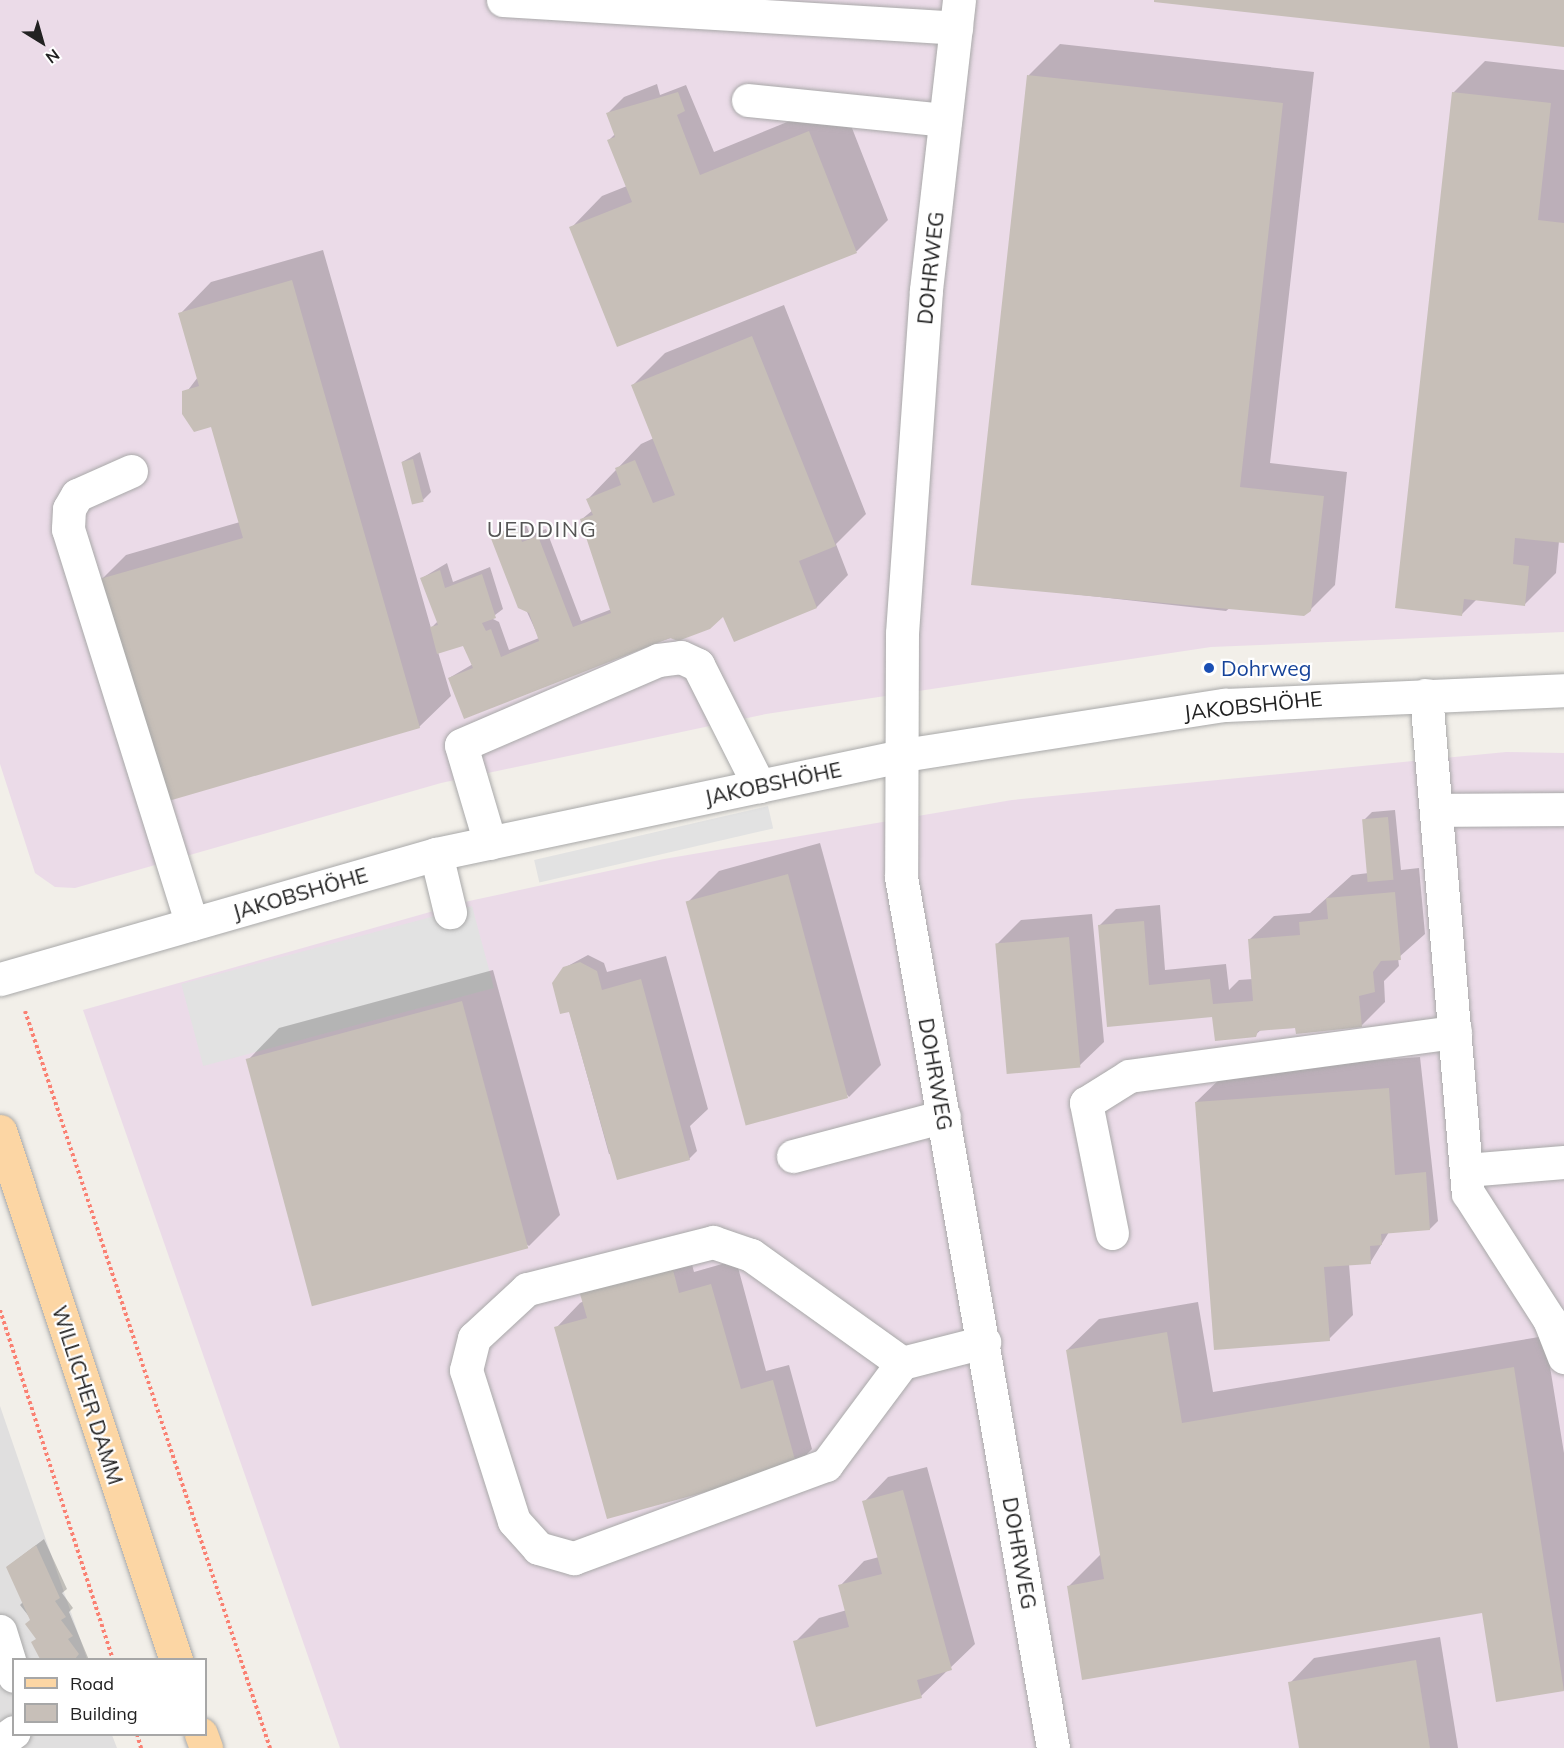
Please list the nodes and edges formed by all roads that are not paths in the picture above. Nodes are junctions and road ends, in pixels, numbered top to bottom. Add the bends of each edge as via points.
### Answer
1 (503, 0) edge
2 (958, 14) edge
3 (748, 100) dead end
4 (945, 120) junction
5 (131, 471) dead end
6 (1564, 690) edge
7 (1426, 695) junction
8 (904, 755) junction
9 (759, 786) junction
10 (1564, 809) edge
11 (1436, 810) junction
12 (490, 843) junction
13 (436, 854) junction
14 (450, 912) dead end
15 (192, 924) junction
16 (7, 977) edge
17 (1455, 1032) junction
18 (944, 1116) junction
19 (0, 1131) edge
20 (793, 1156) dead end
21 (1564, 1162) edge
22 (1466, 1170) junction
23 (1112, 1233) dead end
24 (984, 1342) junction
25 (1564, 1357) edge
26 (902, 1363) junction
27 (0, 1631) edge
28 (176, 1658) edge
29 (12, 1670) edge
30 (1053, 1748) edge

1 - 2 street
2 - 4 street, DOHRWEG
3 - 4 street
4 - 8 street, DOHRWEG via 926,290 902,633
5 - 15 street via 77,495 69,509 68,529
6 - 7 street, JAKOBSHÖHE
7 - 8 street, JAKOBSHÖHE via 1225,705
7 - 11 street
8 - 9 street, JAKOBSHÖHE
8 - 18 street, DOHRWEG via 901,877
9 - 12 street, JAKOBSHÖHE
9 - 12 street via 698,665 681,657 658,660 461,745
10 - 11 street
11 - 17 street
12 - 13 street, JAKOBSHÖHE
13 - 14 street
13 - 15 street, JAKOBSHÖHE
15 - 16 street, JAKOBSHÖHE
17 - 22 street
17 - 23 street via 1130,1076 1086,1103
18 - 20 street
18 - 24 street, DOHRWEG
19 - 28 main road, WILLICHER DAMM
21 - 22 street
22 - 25 street via 1468,1193 1549,1319
24 - 26 street
24 - 30 street, DOHRWEG
26 - 26 street via 751,1255 713,1242 528,1289 474,1338 466,1370 514,1521 538,1548 574,1558 826,1465
27 - 29 street

